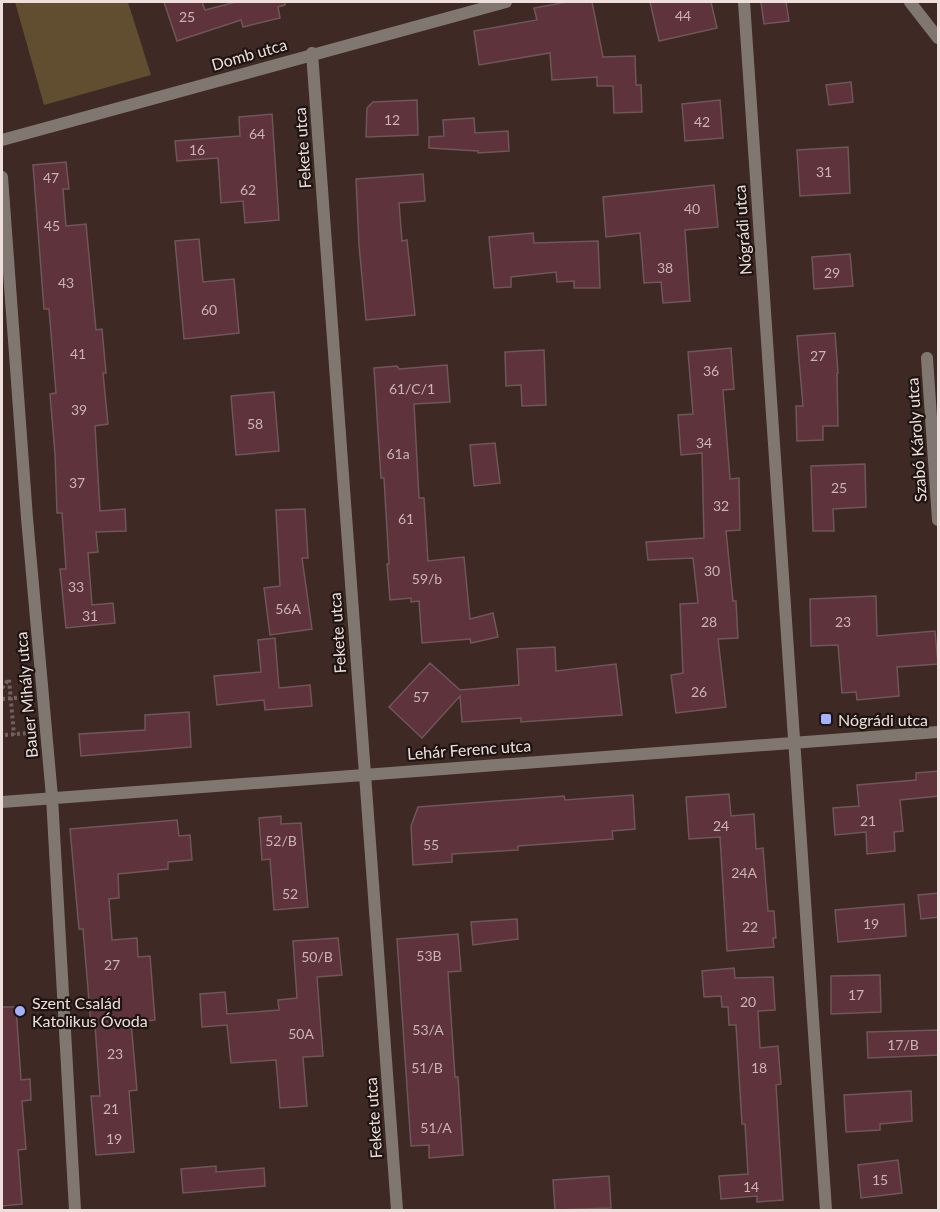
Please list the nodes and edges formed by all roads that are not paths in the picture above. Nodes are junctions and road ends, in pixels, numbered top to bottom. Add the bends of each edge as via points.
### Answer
1 (506, 2) edge
2 (744, 2) edge
3 (910, 2) edge
4 (939, 38) edge
5 (312, 53) junction
6 (2, 140) edge
7 (2, 177) edge
8 (927, 358) dead end
9 (939, 520) edge
10 (939, 732) edge
11 (793, 741) junction
12 (364, 774) junction
13 (52, 797) junction
14 (2, 802) edge
15 (75, 1210) edge
16 (397, 1210) edge
17 (826, 1210) edge

1 - 5 street, Domb utca
2 - 11 street, Nógrádi utca
3 - 4 street
5 - 6 street, Domb utca
5 - 12 street, Fekete utca
7 - 13 street, Bauer Mihály utca
8 - 9 street, Szabó Károly utca
10 - 11 street, Lehár Ferenc utca
11 - 12 street, Lehár Ferenc utca
11 - 17 street, Nógrádi utca
12 - 13 street, Lehár Ferenc utca
12 - 16 street, Fekete utca
13 - 14 street, Lehár Ferenc utca
13 - 15 street, Bauer Mihály utca

